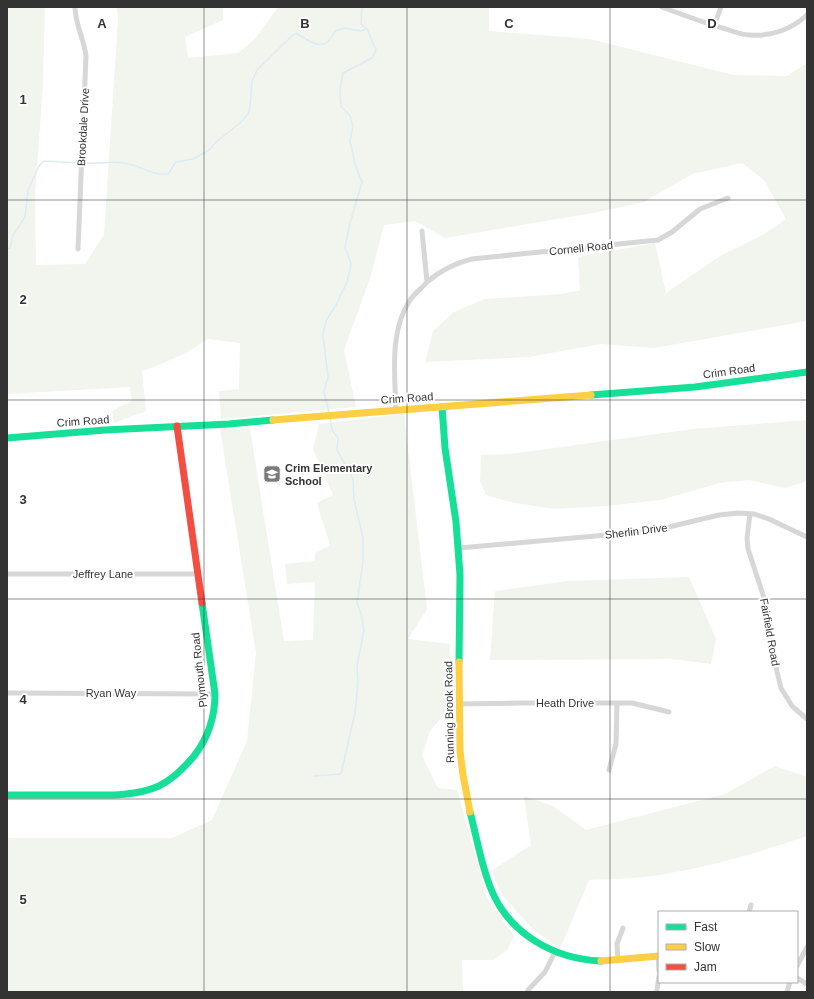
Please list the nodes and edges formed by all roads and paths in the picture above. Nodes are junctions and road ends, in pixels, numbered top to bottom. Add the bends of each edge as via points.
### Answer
1 (75, 7) edge
2 (662, 7) edge
3 (721, 7) edge
4 (807, 15) edge
5 (714, 26) junction
6 (728, 198) dead end
7 (422, 231) dead end
8 (78, 249) dead end
9 (427, 282) junction
10 (807, 372) edge
11 (442, 406) junction
12 (396, 410) junction
13 (177, 426) junction
14 (7, 438) edge
15 (750, 514) junction
16 (807, 537) edge
17 (459, 548) junction
18 (7, 574) edge
19 (198, 574) junction
20 (7, 693) edge
21 (215, 694) junction
22 (617, 703) junction
23 (459, 704) junction
24 (669, 712) dead end
25 (807, 719) edge
26 (609, 770) dead end
27 (7, 795) edge
28 (751, 905) dead end
29 (750, 911) edge
30 (623, 928) dead end
31 (807, 947) edge
32 (555, 952) junction
33 (658, 956) edge
34 (618, 961) junction
35 (798, 964) edge
36 (798, 979) edge
37 (658, 983) edge
38 (807, 984) edge
39 (528, 990) dead end
40 (657, 990) dead end

1 - 8 street, Brookdale Drive via 86,56
2 - 5 street
3 - 5 street
4 - 5 street via 791,27 770,34 751,36
6 - 9 street, Cornell Road via 700,209 658,240 472,259 442,271
7 - 9 street
9 - 12 street, Cornell Road via 410,301 397,333
10 - 11 street, Crim Road via 695,387
11 - 12 street, Crim Road
11 - 17 street, Running Brook Road via 445,448
12 - 13 street, Crim Road
13 - 14 street, Crim Road
13 - 19 street, Plymouth Road
15 - 16 street, Sherlin Drive via 769,519
15 - 17 street, Sherlin Drive via 719,515 652,531
15 - 25 street, Fairfield Road via 748,549 767,607 781,688 792,706
17 - 23 street, Running Brook Road
18 - 19 street, Jeffrey Lane
19 - 21 street, Plymouth Road
20 - 21 street, Ryan Way
21 - 27 street, Plymouth Road via 214,714 204,743 180,773 165,783 149,790 113,795
22 - 23 street, Heath Drive
22 - 24 street, Heath Drive via 639,704
22 - 26 street via 616,744
23 - 32 street, Running Brook Road via 460,760 482,862 495,898 500,908 520,929
28 - 29 street
30 - 34 street via 617,944
31 - 35 street
32 - 34 street, Running Brook Road via 585,960
32 - 39 street via 545,972
33 - 34 street, Running Brook Road
36 - 38 street
37 - 40 street

